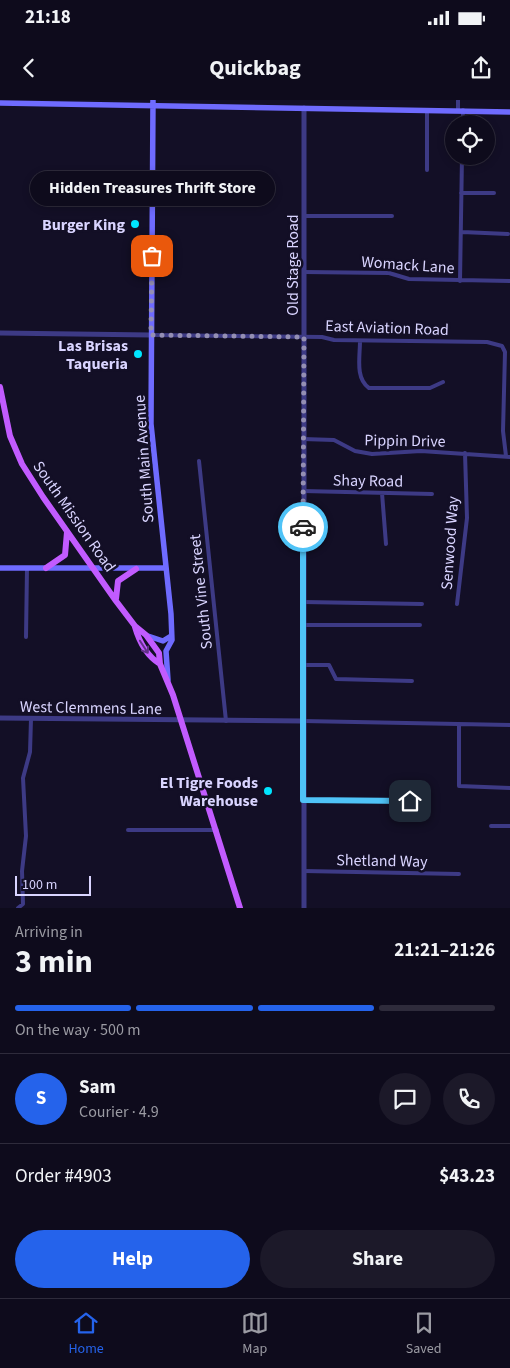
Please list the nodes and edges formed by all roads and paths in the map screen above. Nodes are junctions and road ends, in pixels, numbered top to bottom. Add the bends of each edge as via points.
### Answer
1 (219, 100) edge
2 (458, 100) edge
3 (0, 103) edge
4 (153, 103) edge
5 (219, 107) junction
6 (304, 108) junction
7 (427, 110) junction
8 (460, 110) junction
9 (510, 112) edge
10 (461, 115) edge
11 (462, 165) edge
12 (427, 170) dead end
13 (461, 193) junction
14 (494, 193) dead end
15 (304, 216) junction
16 (392, 216) dead end
17 (462, 232) junction
18 (508, 234) dead end
19 (304, 272) junction
20 (460, 281) junction
21 (510, 282) edge
22 (0, 333) edge
23 (151, 335) junction
24 (304, 337) junction
25 (360, 341) junction
26 (443, 382) dead end
27 (0, 387) edge
28 (303, 439) junction
29 (465, 453) junction
30 (508, 457) edge
31 (199, 460) dead end
32 (303, 491) junction
33 (382, 492) junction
34 (432, 494) dead end
35 (67, 531) junction
36 (386, 544) dead end
37 (0, 568) edge
38 (26, 568) junction
39 (46, 568) junction
40 (94, 568) junction
41 (136, 568) junction
42 (166, 568) junction
43 (116, 601) junction
44 (303, 602) junction
45 (422, 604) dead end
46 (457, 604) dead end
47 (303, 625) junction
48 (420, 625) dead end
49 (135, 626) junction
50 (146, 635) junction
51 (170, 636) junction
52 (26, 637) dead end
53 (160, 664) junction
54 (303, 665) junction
55 (168, 680) junction
56 (412, 681) dead end
57 (0, 718) edge
58 (30, 719) junction
59 (182, 721) junction
60 (226, 721) junction
61 (303, 722) junction
62 (459, 724) junction
63 (510, 725) edge
64 (510, 788) edge
65 (303, 800) junction
66 (428, 801) dead end
67 (492, 826) dead end
68 (510, 826) edge
69 (128, 830) dead end
70 (217, 830) junction
71 (304, 871) junction
72 (459, 874) dead end
73 (18, 908) edge
74 (240, 908) edge
75 (304, 908) edge

1 - 5 street
2 - 8 street
3 - 4 main road
4 - 5 main road
4 - 23 main road, South Main Avenue
5 - 6 main road
6 - 7 main road
6 - 15 street, Old Stage Road
7 - 8 main road
7 - 12 street
8 - 9 main road
8 - 10 street
11 - 13 street
13 - 14 street
13 - 17 street
15 - 16 street
15 - 19 street, Old Stage Road
17 - 18 street
17 - 20 street
19 - 20 street, Womack Lane via 390,272 409,279
19 - 24 street, Old Stage Road
20 - 21 street, Womack Lane
22 - 23 street
23 - 24 street, East Aviation Road
23 - 42 main road, South Main Avenue via 151,424
24 - 25 street, East Aviation Road
24 - 28 street, Old Stage Road
25 - 26 street via 360,377 368,388 430,388
25 - 30 street, East Aviation Road via 487,342 502,346 505,352 503,431
27 - 35 main road, South Mission Road via 10,436 22,464
28 - 29 street, Pippin Drive via 334,440 355,451 372,454
28 - 32 street, Old Stage Road
29 - 30 street, Pippin Drive
29 - 46 street, Senwood Way via 467,518
31 - 60 street, South Vine Street
32 - 33 street, Shay Road
32 - 44 street, Old Stage Road
33 - 34 street, Shay Road
33 - 36 street
35 - 39 main road via 65,555
35 - 40 main road, South Mission Road
37 - 38 main road
38 - 39 main road
38 - 52 street
39 - 40 main road
40 - 41 main road
40 - 43 main road, South Mission Road
41 - 42 main road
41 - 43 main road via 118,581
42 - 51 main road, South Main Avenue
43 - 49 main road, South Mission Road
44 - 45 street
44 - 47 street, Old Stage Road
47 - 48 street
47 - 54 street, Old Stage Road
49 - 50 main road, South Mission Road
49 -> 53 main road, South Mission Road via 152,659
50 - 51 main road via 158,641
50 - 53 main road, South Mission Road via 159,653
51 - 55 main road, South Main Avenue via 172,640 166,652
53 - 55 main road, South Mission Road
54 - 56 street via 329,665 336,680
54 - 61 street, Old Stage Road
55 - 59 main road, South Mission Road
57 - 58 street, West Clemmens Lane
58 - 59 street, West Clemmens Lane
58 - 73 street via 30,752 23,778 26,836 23,904
59 - 60 street, West Clemmens Lane
59 - 70 main road, South Mission Road
60 - 61 street, West Clemmens Lane
61 - 62 street
61 - 65 street, Old Stage Road
62 - 63 street
62 - 64 street via 459,786
65 - 66 street
65 - 71 street, Old Stage Road
67 - 68 street
69 - 70 street
70 - 74 main road, South Mission Road
71 - 72 street, Shetland Way
71 - 75 street, Old Stage Road

